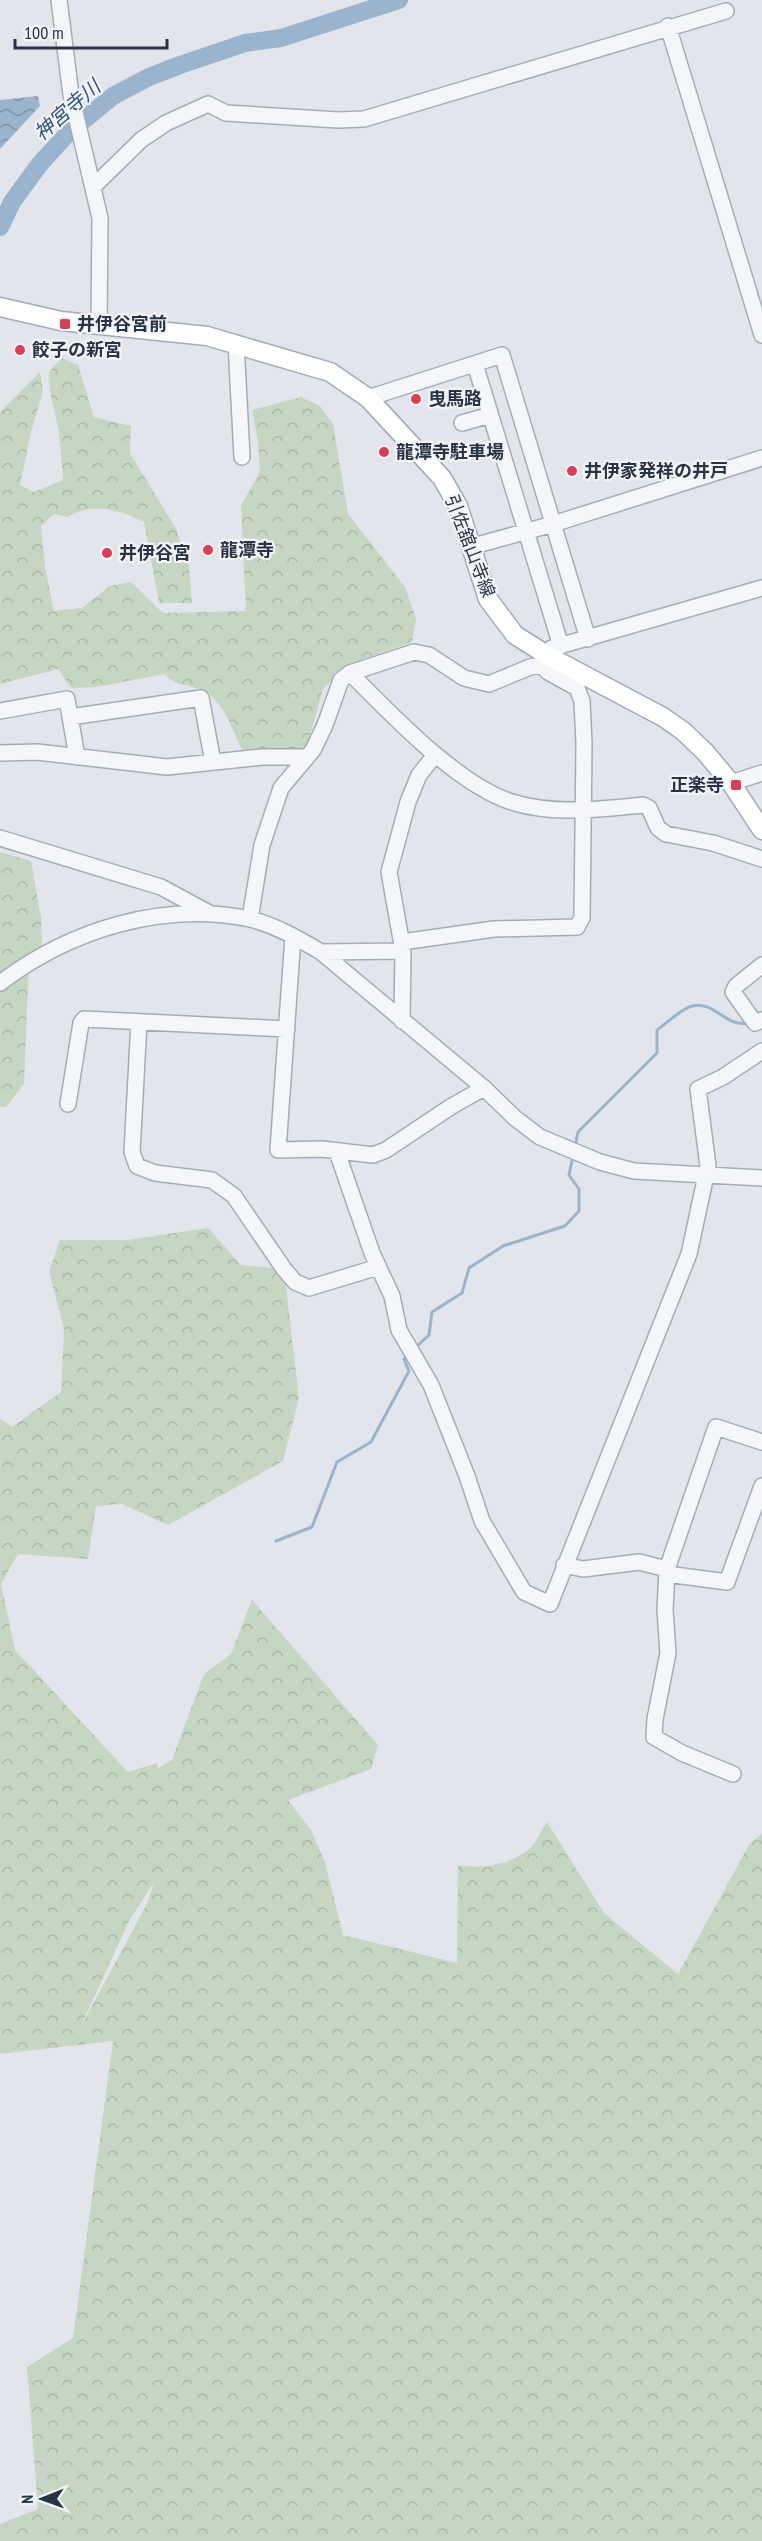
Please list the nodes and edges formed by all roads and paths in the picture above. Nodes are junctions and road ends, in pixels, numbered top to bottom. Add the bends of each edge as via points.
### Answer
1 (59, 0) edge
2 (726, 11) dead end
3 (668, 26) junction
4 (92, 183) junction
5 (3, 307) edge
6 (99, 324) junction
7 (762, 335) edge
8 (236, 343) junction
9 (475, 364) junction
10 (368, 398) junction
11 (490, 415) junction
12 (462, 423) dead end
13 (242, 457) dead end
14 (762, 458) edge
15 (553, 524) junction
16 (525, 532) junction
17 (470, 547) junction
18 (762, 588) edge
19 (588, 639) junction
20 (548, 655) junction
21 (350, 674) junction
22 (0, 711) edge
23 (70, 717) junction
24 (0, 753) edge
25 (435, 755) junction
26 (77, 757) junction
27 (307, 757) junction
28 (213, 762) junction
29 (762, 773) edge
30 (731, 783) junction
31 (584, 810) junction
32 (762, 830) edge
33 (0, 838) edge
34 (762, 859) edge
35 (213, 916) junction
36 (250, 919) junction
37 (293, 936) junction
38 (403, 946) junction
39 (321, 951) junction
40 (762, 965) edge
41 (0, 983) edge
42 (762, 1020) edge
43 (402, 1021) junction
44 (139, 1022) junction
45 (287, 1029) junction
46 (762, 1051) edge
47 (484, 1088) junction
48 (68, 1104) dead end
49 (337, 1152) junction
50 (706, 1174) junction
51 (762, 1178) edge
52 (378, 1267) junction
53 (762, 1442) edge
54 (762, 1486) edge
55 (564, 1565) junction
56 (667, 1572) junction
57 (733, 1774) dead end

1 - 4 street via 71,95
2 - 3 street
3 - 4 street via 364,119 226,113 208,104 166,123 141,140
3 - 7 street
4 - 6 street via 100,218
5 - 6 main road, 引佐舘山寺線 via 61,321
6 - 8 main road, 引佐舘山寺線
8 - 10 main road, 引佐舘山寺線 via 330,372
8 - 13 street
9 - 10 street
9 - 11 street
9 - 15 street via 502,355
10 - 17 main road, 引佐舘山寺線 via 442,478 458,506
11 - 12 street
11 - 16 street
14 - 15 street
15 - 16 street
15 - 19 street
16 - 17 street
16 - 20 street
17 - 20 main road, 引佐舘山寺線 via 488,599 515,635
18 - 19 street
19 - 20 street
20 - 21 street via 489,684 464,678 429,655 414,652
20 - 30 main road, 引佐舘山寺線 via 663,717 701,748
20 - 31 street via 548,672 577,688 582,701
21 - 25 street
21 - 27 street via 341,680 325,725
22 - 23 street via 67,699
23 - 26 street
23 - 28 street via 201,698
24 - 26 street
25 - 31 street via 514,803
25 - 38 street via 419,775 408,802 389,872
26 - 28 street via 167,767
27 - 28 street
27 - 36 street via 281,788 262,845
29 - 30 street
30 - 32 main road, 引佐舘山寺線
31 - 34 street via 643,805 666,834 713,843
31 - 38 street via 582,918 577,927 494,929
33 - 35 street via 161,887
35 - 36 street
35 - 41 street via 165,914 107,927 50,950
36 - 37 street
37 - 39 street
37 - 45 street
38 - 39 street
38 - 43 street
39 - 43 street
40 - 42 street via 733,992 756,1023
43 - 47 street
44 - 45 street
44 - 48 street via 84,1019
44 - 52 street via 132,1152 137,1166 155,1173 213,1180 234,1196 295,1282 309,1288
45 - 49 street via 278,1150
46 - 50 street via 698,1089 708,1158
47 - 49 street via 386,1150 373,1155
47 - 50 street via 514,1118 540,1137 570,1151 634,1171
49 - 52 street
50 - 51 street
50 - 55 street via 689,1254
52 - 55 street via 392,1296 399,1330 431,1385 482,1521 524,1592 550,1604
53 - 56 street via 717,1427
54 - 56 street via 727,1582
55 - 56 street via 583,1569 639,1562
56 - 57 street via 668,1653 654,1737

